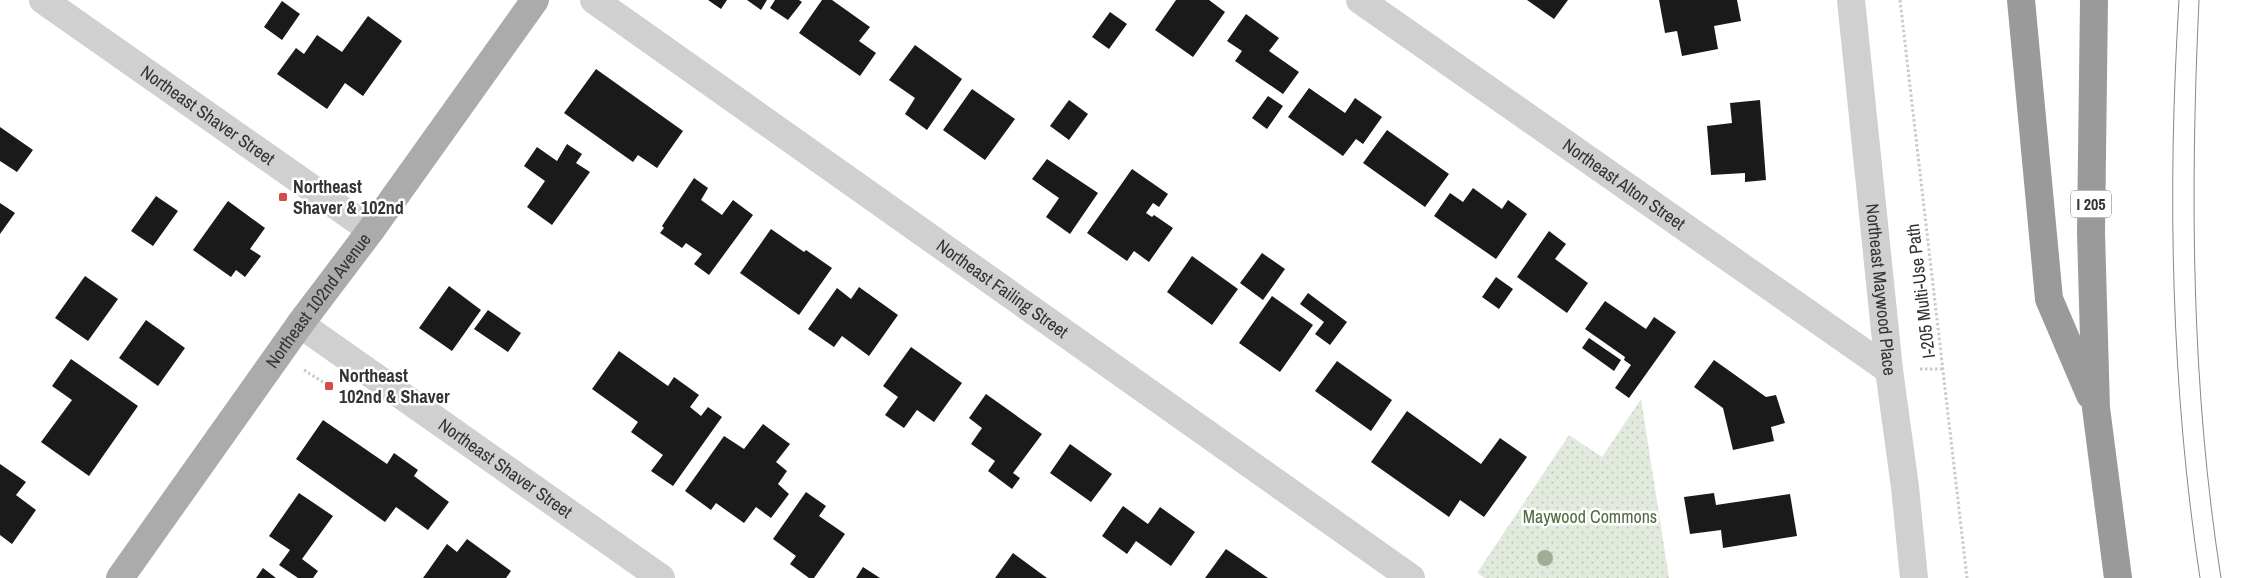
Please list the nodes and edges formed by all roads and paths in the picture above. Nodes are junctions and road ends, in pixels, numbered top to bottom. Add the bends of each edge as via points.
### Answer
1 (44, 0) edge
2 (535, 0) edge
3 (594, 0) edge
4 (1360, 0) edge
5 (1851, 0) edge
6 (1900, 0) edge
7 (2021, 0) edge
8 (2094, 0) edge
9 (372, 230) junction
10 (300, 324) junction
11 (1889, 370) junction
12 (2096, 408) junction
13 (120, 578) edge
14 (662, 578) edge
15 (1411, 578) edge
16 (1914, 578) edge
17 (1967, 578) edge
18 (2118, 578) edge

1 - 9 street, Northeast Shaver Street
2 - 9 main road, Northeast 102nd Avenue
3 - 15 street, Northeast Failing Street
4 - 11 street, Northeast Alton Street
5 - 11 street, Northeast Maywood Place
6 - 17 path, I-205 Multi-Use Path
7 - 12 highway via 2049,299
8 - 12 highway, I 205 via 2090,234
9 - 10 main road, Northeast 102nd Avenue
10 - 13 main road, Northeast 102nd Avenue
10 - 14 street, Northeast Shaver Street
11 - 16 street, Northeast Maywood Place
12 - 18 highway, I 205

